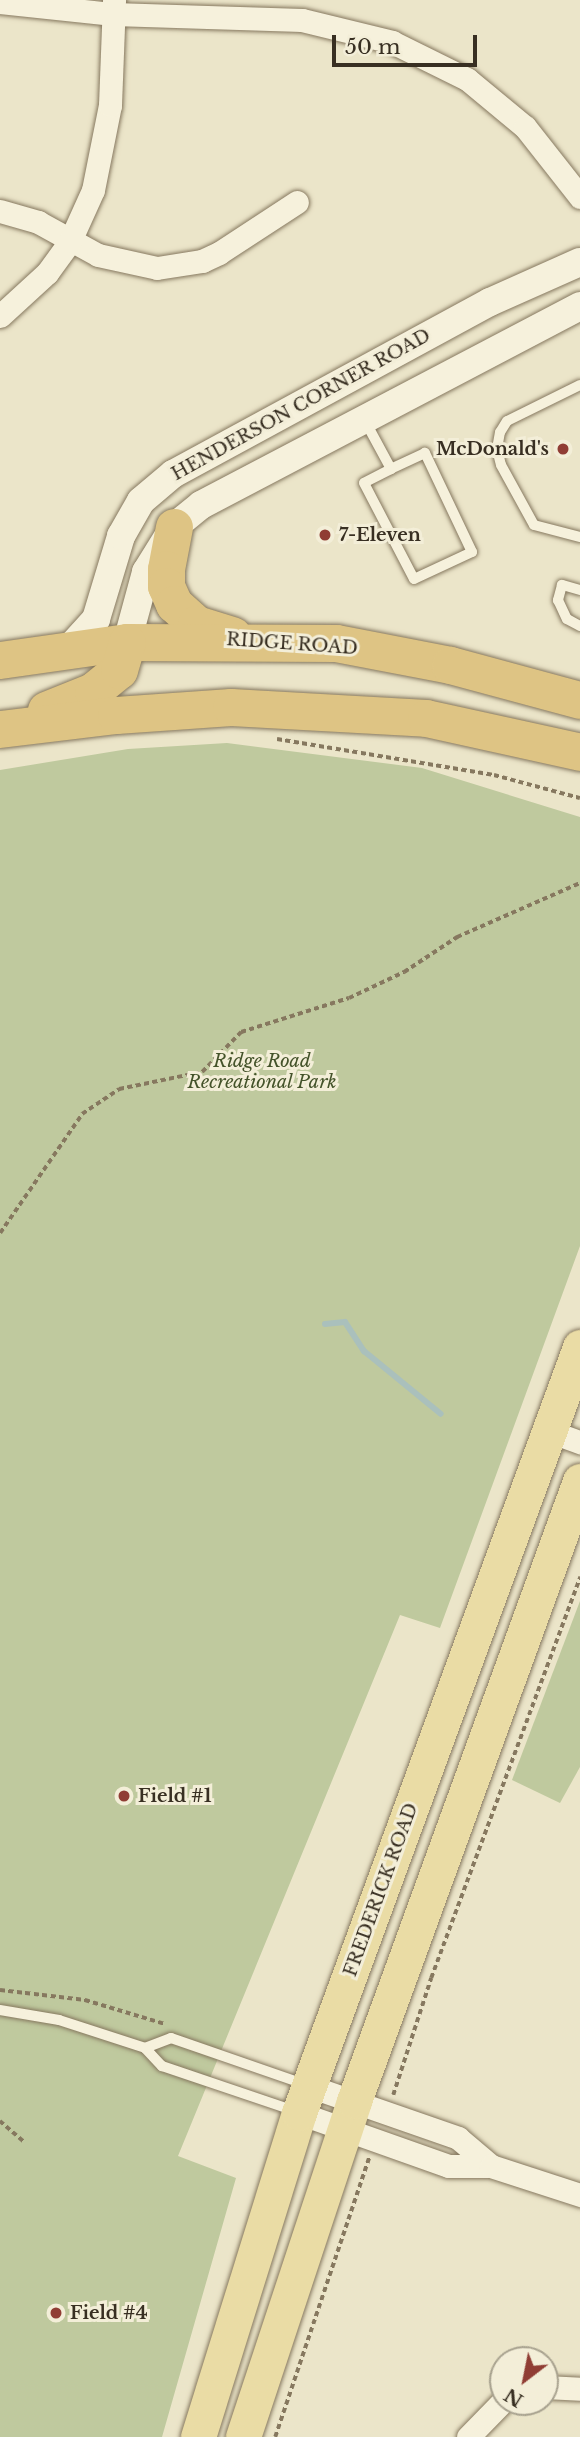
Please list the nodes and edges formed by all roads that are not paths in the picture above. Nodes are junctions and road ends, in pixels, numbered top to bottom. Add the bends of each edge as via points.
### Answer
1 (0, 2) edge
2 (113, 7) edge
3 (580, 197) edge
4 (297, 202) dead end
5 (0, 211) edge
6 (70, 241) junction
7 (580, 262) edge
8 (490, 302) junction
9 (580, 306) edge
10 (0, 316) edge
11 (580, 385) edge
12 (364, 419) junction
13 (391, 469) junction
14 (174, 527) junction
15 (580, 537) edge
16 (580, 590) edge
17 (580, 626) edge
18 (250, 640) junction
19 (127, 642) junction
20 (68, 650) junction
21 (0, 660) edge
22 (580, 700) edge
23 (0, 729) edge
24 (498, 733) junction
25 (580, 752) edge
26 (580, 769) edge
27 (580, 1347) edge
28 (565, 1436) edge
29 (580, 1481) edge
30 (0, 2010) edge
31 (145, 2048) junction
32 (304, 2099) junction
33 (364, 2120) junction
34 (580, 2195) edge
35 (559, 2388) edge
36 (580, 2389) edge
37 (489, 2415) edge
38 (198, 2437) edge
39 (243, 2437) edge
40 (467, 2437) edge

1 - 2 street
2 - 3 street via 302,20 392,42 467,79 525,127
2 - 6 street via 103,153 93,190
4 - 6 street via 219,253 180,266 128,265
5 - 6 street via 19,214
6 - 10 street via 47,273
7 - 8 street, HENDERSON CORNER ROAD
8 - 12 street via 431,352 368,389 358,410
8 - 20 street, HENDERSON CORNER ROAD via 173,474 141,501 121,536 96,619
9 - 12 street
11 - 15 lane via 507,421 500,432 501,465 528,514 544,531
12 - 13 lane
12 - 14 street via 201,505
13 - 13 lane via 364,483 414,579 472,552 425,453
14 - 18 highway via 166,586 174,604 196,624
14 - 19 street via 146,572
16 - 17 lane via 562,585 559,609
18 - 19 highway, RIDGE ROAD
18 - 22 highway, RIDGE ROAD via 337,643 450,665
19 - 20 highway, RIDGE ROAD
19 - 23 highway via 119,670 93,691
20 - 21 highway, RIDGE ROAD
23 - 24 highway via 231,707 426,718
24 - 25 highway
24 - 26 highway
27 - 28 main road, FREDERICK ROAD
28 - 32 main road, FREDERICK ROAD
29 - 33 main road
30 - 31 lane via 59,2021
31 - 32 lane via 162,2066
31 - 32 lane via 171,2038
32 - 33 street
32 - 38 main road, FREDERICK ROAD
33 - 34 street via 449,2165 491,2166
33 - 39 main road
35 - 36 street
37 - 40 street

